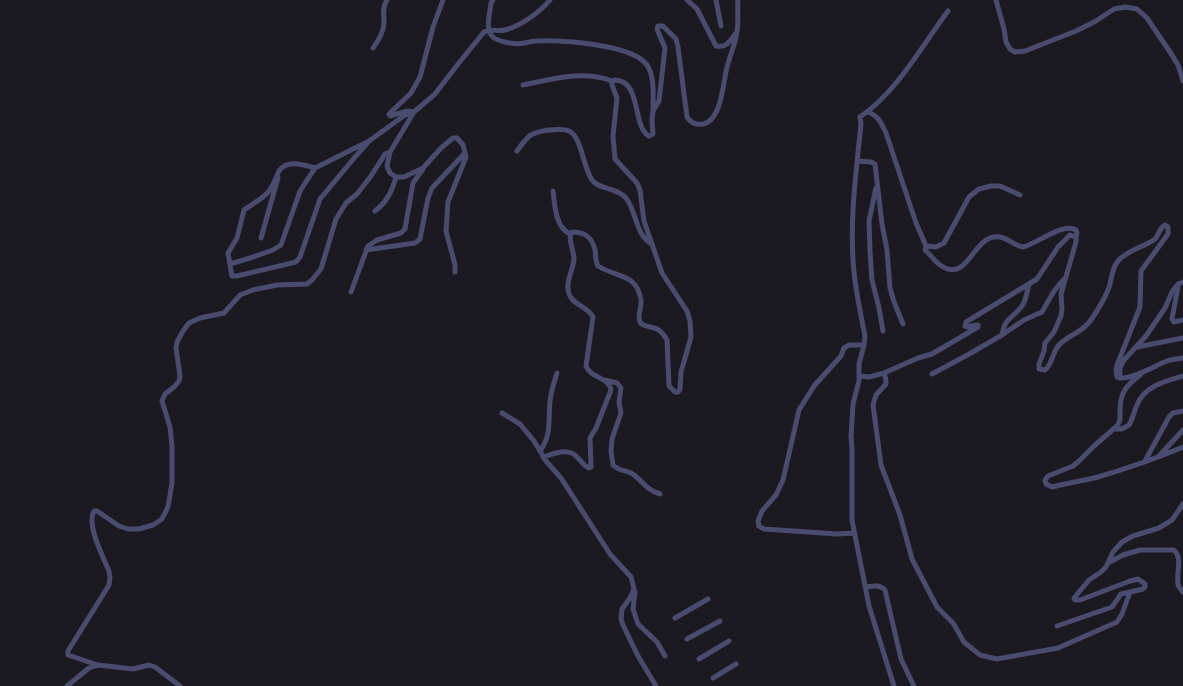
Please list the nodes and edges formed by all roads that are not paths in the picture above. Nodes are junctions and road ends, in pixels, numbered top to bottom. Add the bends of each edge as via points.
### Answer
1 (387, 0) edge
2 (443, 0) edge
3 (493, 0) edge
4 (550, 0) edge
5 (687, 0) edge
6 (716, 0) edge
7 (738, 0) edge
8 (996, 0) edge
9 (948, 11) dead end
10 (721, 26) dead end
11 (489, 30) junction
12 (738, 31) junction
13 (373, 48) dead end
14 (612, 81) junction
15 (1183, 81) edge
16 (523, 85) dead end
17 (653, 111) junction
18 (414, 112) junction
19 (868, 112) junction
20 (369, 141) junction
21 (517, 151) dead end
22 (390, 152) junction
23 (465, 153) junction
24 (858, 161) junction
25 (315, 168) junction
26 (424, 168) junction
27 (280, 169) junction
28 (396, 177) junction
29 (877, 185) junction
30 (553, 191) dead end
31 (1020, 195) dead end
32 (375, 212) dead end
33 (570, 234) junction
34 (1076, 237) junction
35 (261, 238) dead end
36 (652, 244) junction
37 (926, 246) junction
38 (366, 250) junction
39 (230, 264) junction
40 (455, 272) dead end
41 (1067, 275) junction
42 (1181, 283) edge
43 (1030, 284) junction
44 (351, 292) dead end
45 (1183, 320) edge
46 (903, 324) dead end
47 (883, 331) dead end
48 (1002, 335) junction
49 (1183, 338) edge
50 (864, 345) junction
51 (1137, 347) junction
52 (1183, 358) edge
53 (1145, 370) junction
54 (558, 373) dead end
55 (884, 373) junction
56 (932, 374) dead end
57 (859, 376) junction
58 (1183, 376) edge
59 (1120, 378) junction
60 (605, 380) junction
61 (1183, 411) edge
62 (502, 413) dead end
63 (1113, 429) junction
64 (1183, 430) edge
65 (1183, 447) edge
66 (540, 451) junction
67 (1159, 456) junction
68 (543, 457) junction
69 (1145, 461) junction
70 (660, 494) dead end
71 (1183, 504) edge
72 (854, 533) junction
73 (1108, 563) junction
74 (865, 587) junction
75 (634, 589) junction
76 (1130, 592) junction
77 (1183, 592) edge
78 (708, 599) dead end
79 (675, 618) dead end
80 (720, 621) dead end
81 (1057, 626) dead end
82 (687, 639) dead end
83 (728, 641) dead end
84 (665, 656) dead end
85 (699, 659) dead end
86 (736, 664) dead end
87 (98, 666) junction
88 (713, 678) dead end
89 (67, 686) edge
90 (180, 686) edge
91 (656, 686) edge
92 (894, 686) edge
93 (914, 686) edge

1 - 13 street via 383,30
2 - 18 street via 420,77 411,93 389,114 390,116 407,111
3 - 11 street
4 - 11 street via 535,15 505,30
5 - 12 street via 697,9 716,46 728,44
6 - 10 street
7 - 12 street
8 - 15 street via 1006,42 1015,52 1025,51 1076,31 1114,9 1126,6 1137,9 1147,18 1172,55
9 - 19 street via 896,84 883,100
11 - 17 street via 495,39 514,44 534,40 590,44 628,52 648,66
11 - 18 street via 484,32 435,94
12 - 17 street via 718,109 705,123 697,124 687,117 676,39 663,26 658,26 665,48 659,101
14 - 16 street via 601,77 582,76
14 - 17 street via 619,80 628,86 643,129 649,136 653,134
14 - 36 street via 617,98 613,136 615,159 637,183 644,221
18 - 20 street via 405,115
18 - 22 street
19 - 24 street via 860,118
19 - 37 street via 879,118 886,132
20 - 25 street
20 - 39 street via 320,200 296,262 237,276 232,276
21 - 36 street via 532,134 550,130 570,131 576,138 591,180 625,197 631,205 635,221 645,240
22 - 28 street via 388,166 390,173
22 - 87 street via 385,154 371,176 346,203 336,219 321,268 312,280 307,284 277,285 240,295 224,313 189,323 177,342 179,381 165,394 162,401 170,427 172,446 172,483 168,508 162,519 153,525 128,530 98,511 92,513 93,528 109,571 109,585 68,654
23 - 26 street via 458,138 453,138
23 - 38 street via 432,188 420,239 415,244
23 - 40 street via 466,157 448,202 446,217 446,231
24 - 29 street via 875,164
24 - 50 street via 852,248 865,336
25 - 27 street via 288,164
25 - 39 street via 300,191 281,245
26 - 28 street via 404,177
26 - 38 street via 414,183 405,229 401,233 377,240
27 - 35 street
27 - 39 street via 270,190 244,210 237,238 228,253
28 - 32 street via 391,192
29 - 46 street via 890,288
29 - 47 street via 869,221 870,251 872,280
30 - 33 street via 557,216 562,228
31 - 37 street via 1000,186 979,189 969,197 946,241 936,247
33 - 36 street via 581,232 588,235 595,250 598,266 632,280 642,303 640,322 658,329 667,340 669,386 678,392 691,337 690,321 687,311 662,273
33 - 60 street via 574,261 568,281 569,291 571,298 593,317 586,366 592,375
34 - 37 street via 1075,229 1061,229 1023,247 1001,237 990,238 980,244 963,266 953,269 939,265 925,250
34 - 41 street
34 - 43 street via 1070,235 1066,238 1037,279
38 - 44 street
41 - 48 street via 1042,312 1024,320
41 - 59 street via 1061,294 1061,316 1046,343 1038,368 1040,370 1048,367 1060,343 1082,330 1092,319 1108,290 1118,260 1156,238 1163,226 1168,227 1164,242 1141,271 1140,307 1116,370 1117,377
42 - 45 street via 1171,316 1173,321
42 - 51 street via 1172,292 1158,320
43 - 48 street via 1023,305 1008,318
43 - 55 street via 966,322 966,327 978,325 973,332 932,354
48 - 56 street
49 - 51 street
50 - 57 street
50 - 72 street via 849,345 844,348 841,356 814,386 799,410 783,480 776,496 762,511 758,521 759,526 764,529
51 - 59 street via 1124,360 1120,368
52 - 53 street
53 - 59 street via 1128,378
53 - 63 street via 1125,389 1121,399 1120,423
54 - 66 street via 550,400 548,434
55 - 57 street via 869,377
55 - 76 street via 886,384 876,395 873,405 881,465 900,515 912,559 937,607 953,623 964,642 980,655 997,659 1058,648 1117,622
57 - 72 street via 853,404 851,437
58 - 63 street via 1163,381 1153,387 1137,404 1129,426
60 - 68 street via 611,390 590,438 591,467 585,466 575,454 567,451
60 - 70 street via 617,383 621,388 621,413 612,439 613,465 621,471 633,474 653,492
61 - 69 street via 1169,417
62 - 66 street via 520,424
63 - 69 street via 1073,466 1048,476 1046,484 1052,487 1097,477
64 - 67 street
65 - 67 street
66 - 68 street
67 - 69 street
68 - 75 street via 561,478 610,554 631,577
71 - 73 street via 1172,520 1159,528 1122,542
72 - 74 street
73 - 76 street via 1101,572 1083,585 1075,600 1088,598 1136,579 1145,584 1145,588
73 - 77 street via 1140,550 1174,550 1179,562 1178,584
74 - 92 street
74 - 93 street via 878,586 885,590 901,658
75 - 84 street via 633,606 636,620 657,642
75 - 91 street via 622,610 621,619 638,656
76 - 81 street via 1121,594 1112,607
78 - 79 street
80 - 82 street
83 - 85 street
86 - 88 street
87 - 89 street via 89,668
87 - 90 street via 133,669 149,665 156,667

